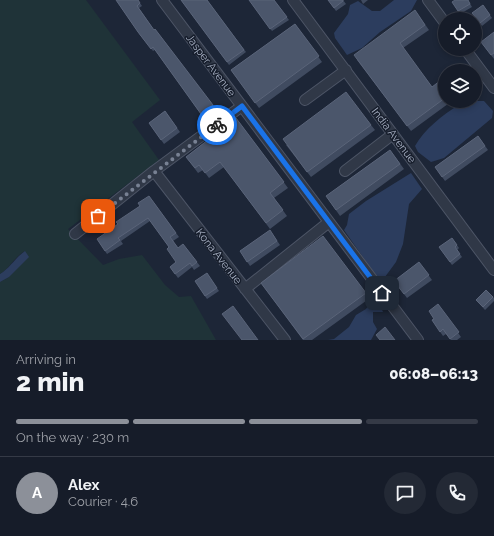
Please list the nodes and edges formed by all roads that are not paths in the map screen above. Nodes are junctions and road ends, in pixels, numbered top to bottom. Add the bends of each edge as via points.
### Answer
1 (162, 0) edge
2 (293, 0) edge
3 (428, 0) edge
4 (438, 14) edge
5 (470, 56) edge
6 (346, 70) junction
7 (494, 88) edge
8 (305, 100) dead end
9 (242, 106) junction
10 (393, 134) junction
11 (154, 171) junction
12 (346, 171) dead end
13 (329, 222) junction
14 (75, 234) dead end
15 (494, 270) edge
16 (245, 289) junction
17 (285, 340) edge
18 (418, 340) edge

1 - 9 street, Jasper Avenue
2 - 6 street, India Avenue
3 - 4 street
5 - 7 street
6 - 8 street
6 - 10 street, India Avenue
9 - 11 street
9 - 13 street, Jasper Avenue
10 - 12 street
10 - 15 street, India Avenue
11 - 14 street
11 - 16 street, Kona Avenue
13 - 16 street
13 - 18 street, Jasper Avenue
16 - 17 street, Kona Avenue

